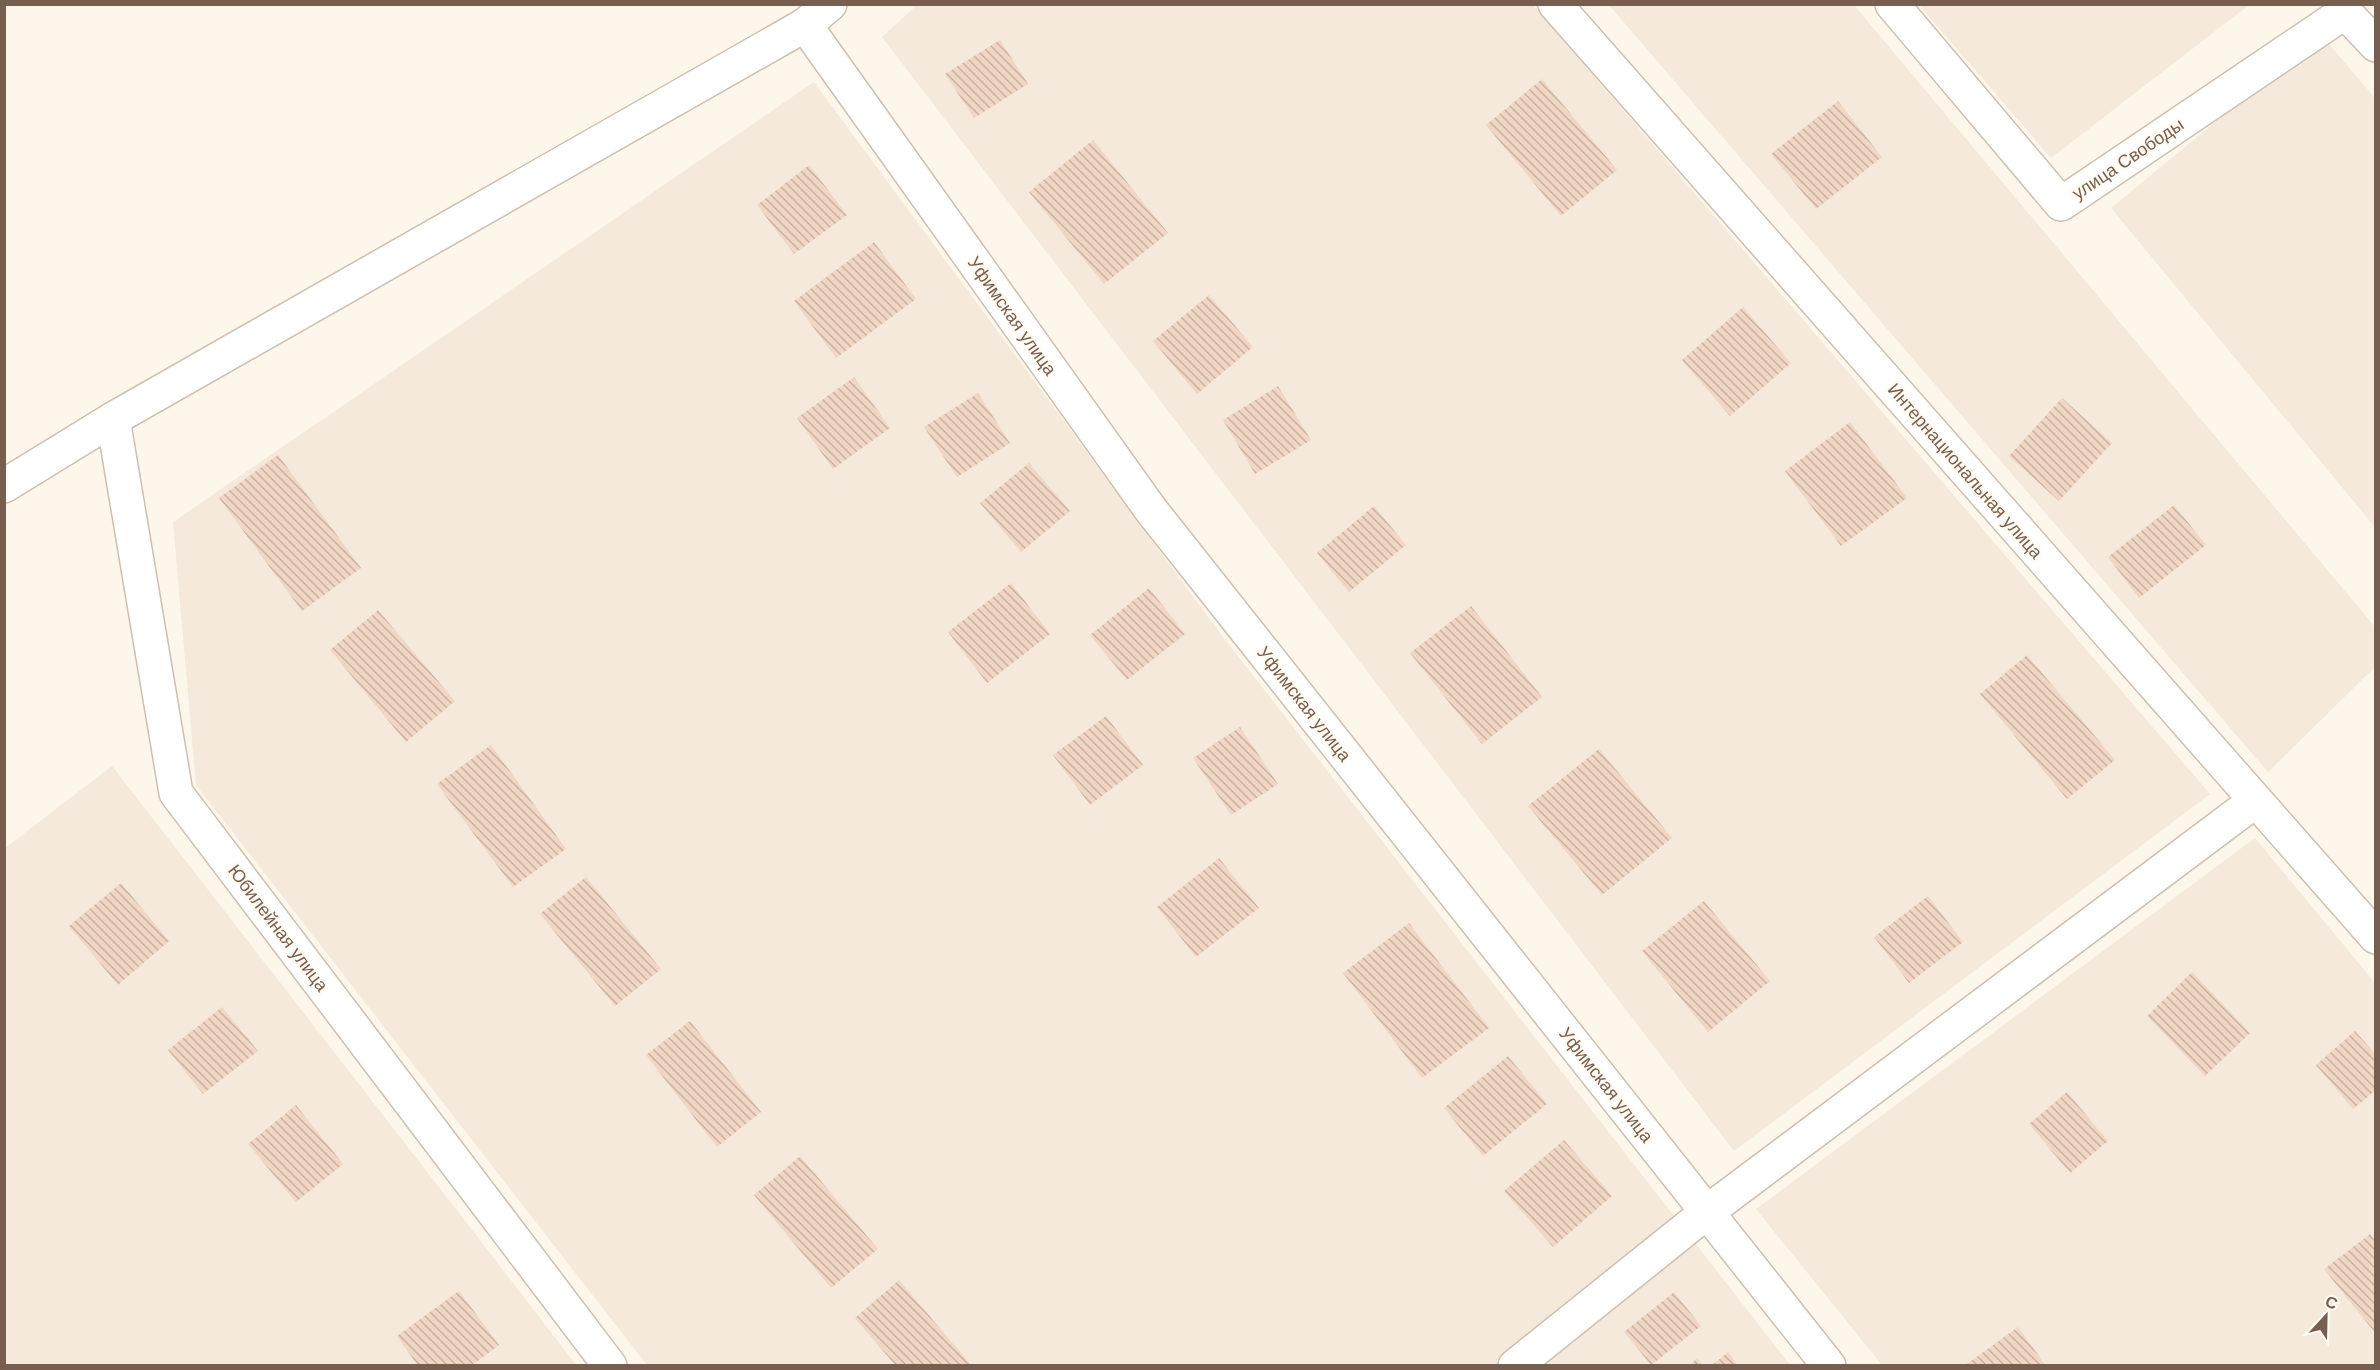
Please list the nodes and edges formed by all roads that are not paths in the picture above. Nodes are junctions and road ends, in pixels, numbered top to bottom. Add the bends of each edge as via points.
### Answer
1 (830, 4) edge
2 (1555, 4) edge
3 (1892, 4) edge
4 (805, 25) junction
5 (2376, 45) edge
6 (113, 419) junction
7 (4, 486) edge
8 (2255, 801) junction
9 (2376, 937) edge
10 (1707, 1212) junction
11 (610, 1365) edge
12 (1515, 1365) edge
13 (1829, 1365) edge

1 - 4 street
2 - 8 street, Интернациональная улица
3 - 5 street, улица Свободы via 2061,204 2344,12
4 - 6 street
4 - 10 street, Уфимская улица via 1151,510
6 - 7 street
6 - 11 street, Юбилейная улица via 176,794
8 - 9 street, Интернациональная улица
8 - 10 street
10 - 12 street
10 - 13 street, Уфимская улица

